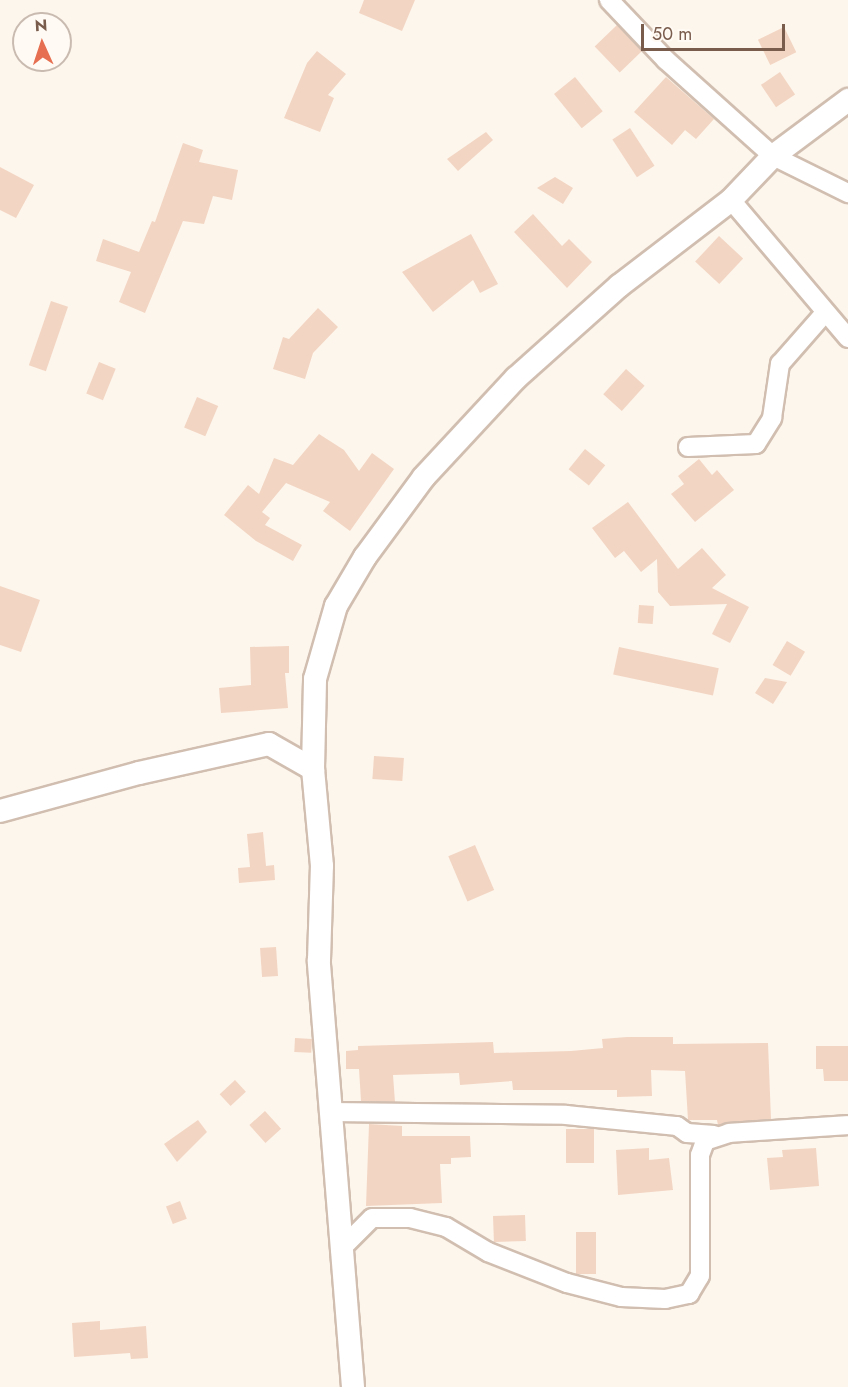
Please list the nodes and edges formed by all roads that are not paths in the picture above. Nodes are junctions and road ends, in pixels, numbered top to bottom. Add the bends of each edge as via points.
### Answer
1 (609, 0) edge
2 (848, 100) edge
3 (773, 156) junction
4 (848, 193) edge
5 (731, 201) junction
6 (824, 314) junction
7 (848, 338) edge
8 (688, 447) dead end
9 (313, 769) junction
10 (0, 811) edge
11 (331, 1112) junction
12 (848, 1125) edge
13 (714, 1135) junction
14 (340, 1250) junction
15 (353, 1387) edge

1 - 3 street via 666,60
2 - 3 street
3 - 4 street
3 - 5 street
5 - 6 street
5 - 9 street via 619,286 516,378 405,503 336,606 323,640 315,679
6 - 7 street
6 - 8 street via 780,364 772,418 756,444
9 - 10 street via 269,744 139,773
9 - 11 street via 322,866 319,960
11 - 13 street via 566,1115 676,1126 687,1133
11 - 14 street
12 - 13 street
13 - 14 street via 705,1141 700,1155 700,1276 689,1294 665,1299 621,1297 567,1283 488,1252 446,1227 410,1218 372,1218
14 - 15 street

